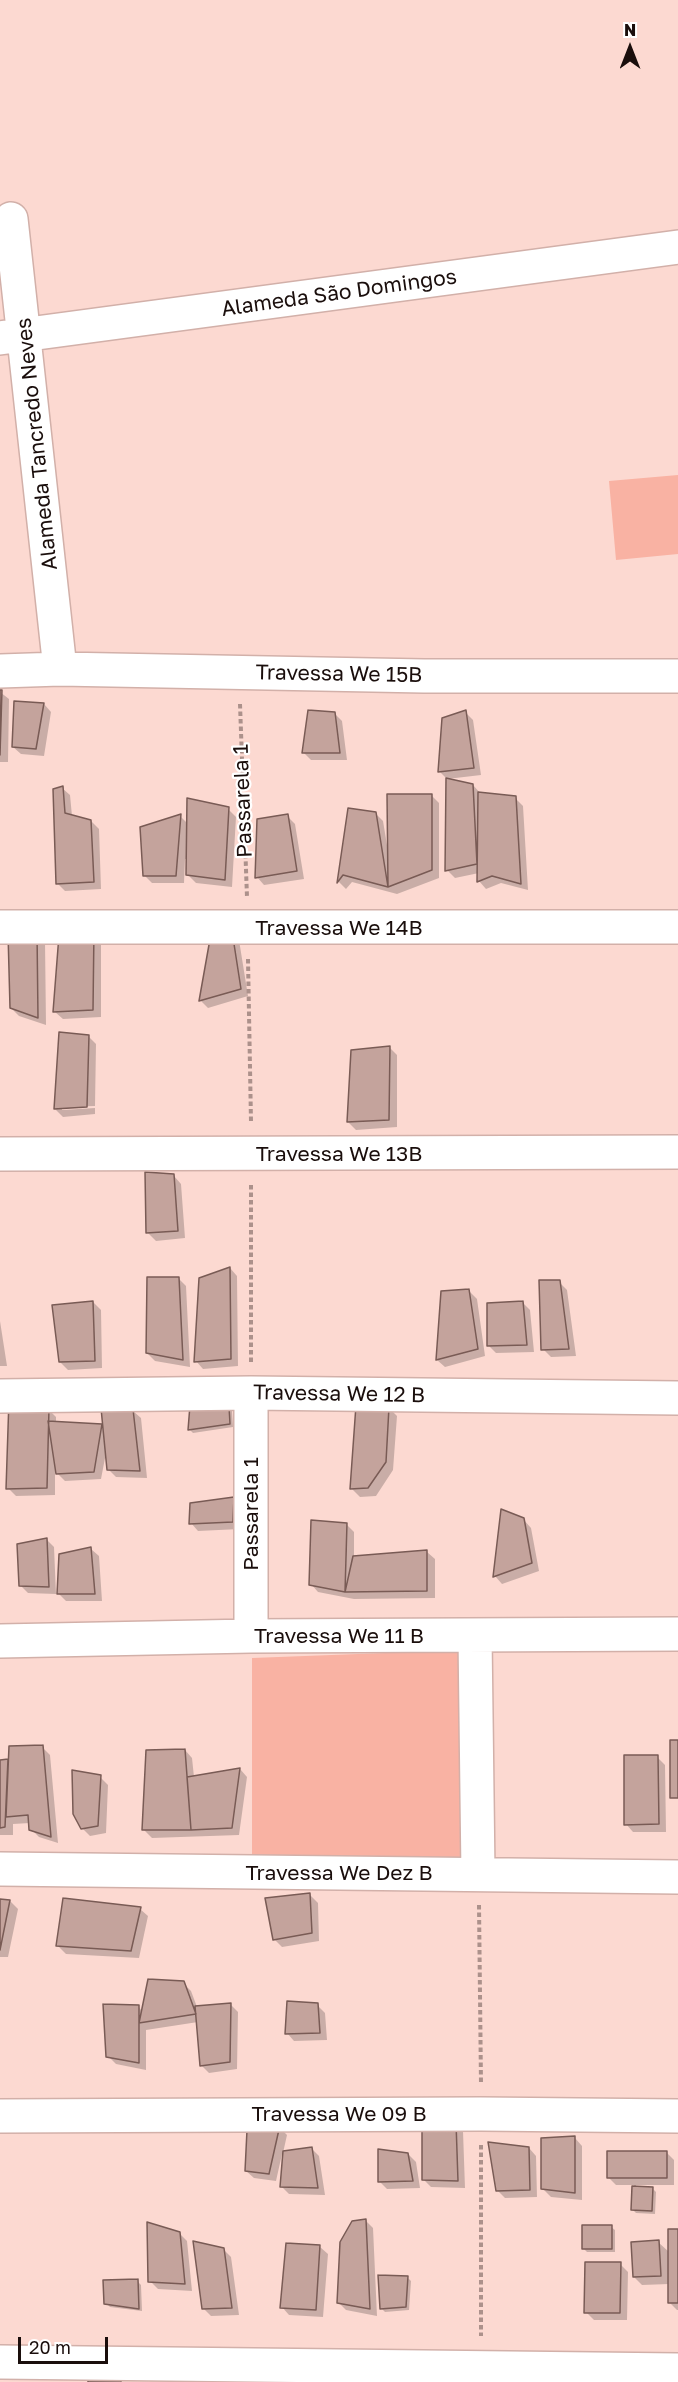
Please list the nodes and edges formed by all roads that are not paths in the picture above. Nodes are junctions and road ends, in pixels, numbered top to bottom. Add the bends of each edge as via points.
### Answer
1 (11, 219) dead end
2 (678, 247) edge
3 (13, 336) edge
4 (60, 669) junction
5 (0, 671) edge
6 (678, 676) edge
7 (0, 927) edge
8 (678, 927) edge
9 (678, 1152) edge
10 (0, 1154) edge
11 (250, 1393) junction
12 (0, 1396) edge
13 (678, 1398) edge
14 (678, 1634) edge
15 (251, 1636) junction
16 (475, 1636) junction
17 (0, 1641) edge
18 (0, 1869) edge
19 (478, 1874) junction
20 (678, 1877) edge
21 (0, 2116) edge
22 (678, 2116) edge
23 (0, 2362) edge
24 (678, 2370) edge

1 - 3 street, Alameda Tancredo Neves
2 - 3 street, Alameda São Domingos
3 - 4 street, Alameda Tancredo Neves
4 - 5 street, Travessa We 15B
4 - 6 street, Travessa We 15B
7 - 8 street, Travessa We 14B
9 - 10 street, Travessa We 13B
11 - 12 street, Travessa We 12 B
11 - 13 street, Travessa We 12 B
11 - 15 street, Passarela 1
14 - 16 street, Travessa We 11 B
15 - 16 street, Travessa We 11 B
15 - 17 street, Travessa We 11 B
16 - 19 street
18 - 19 street, Travessa We Dez B
19 - 20 street, Travessa We Dez B
21 - 22 street, Travessa We 09 B
23 - 24 street

